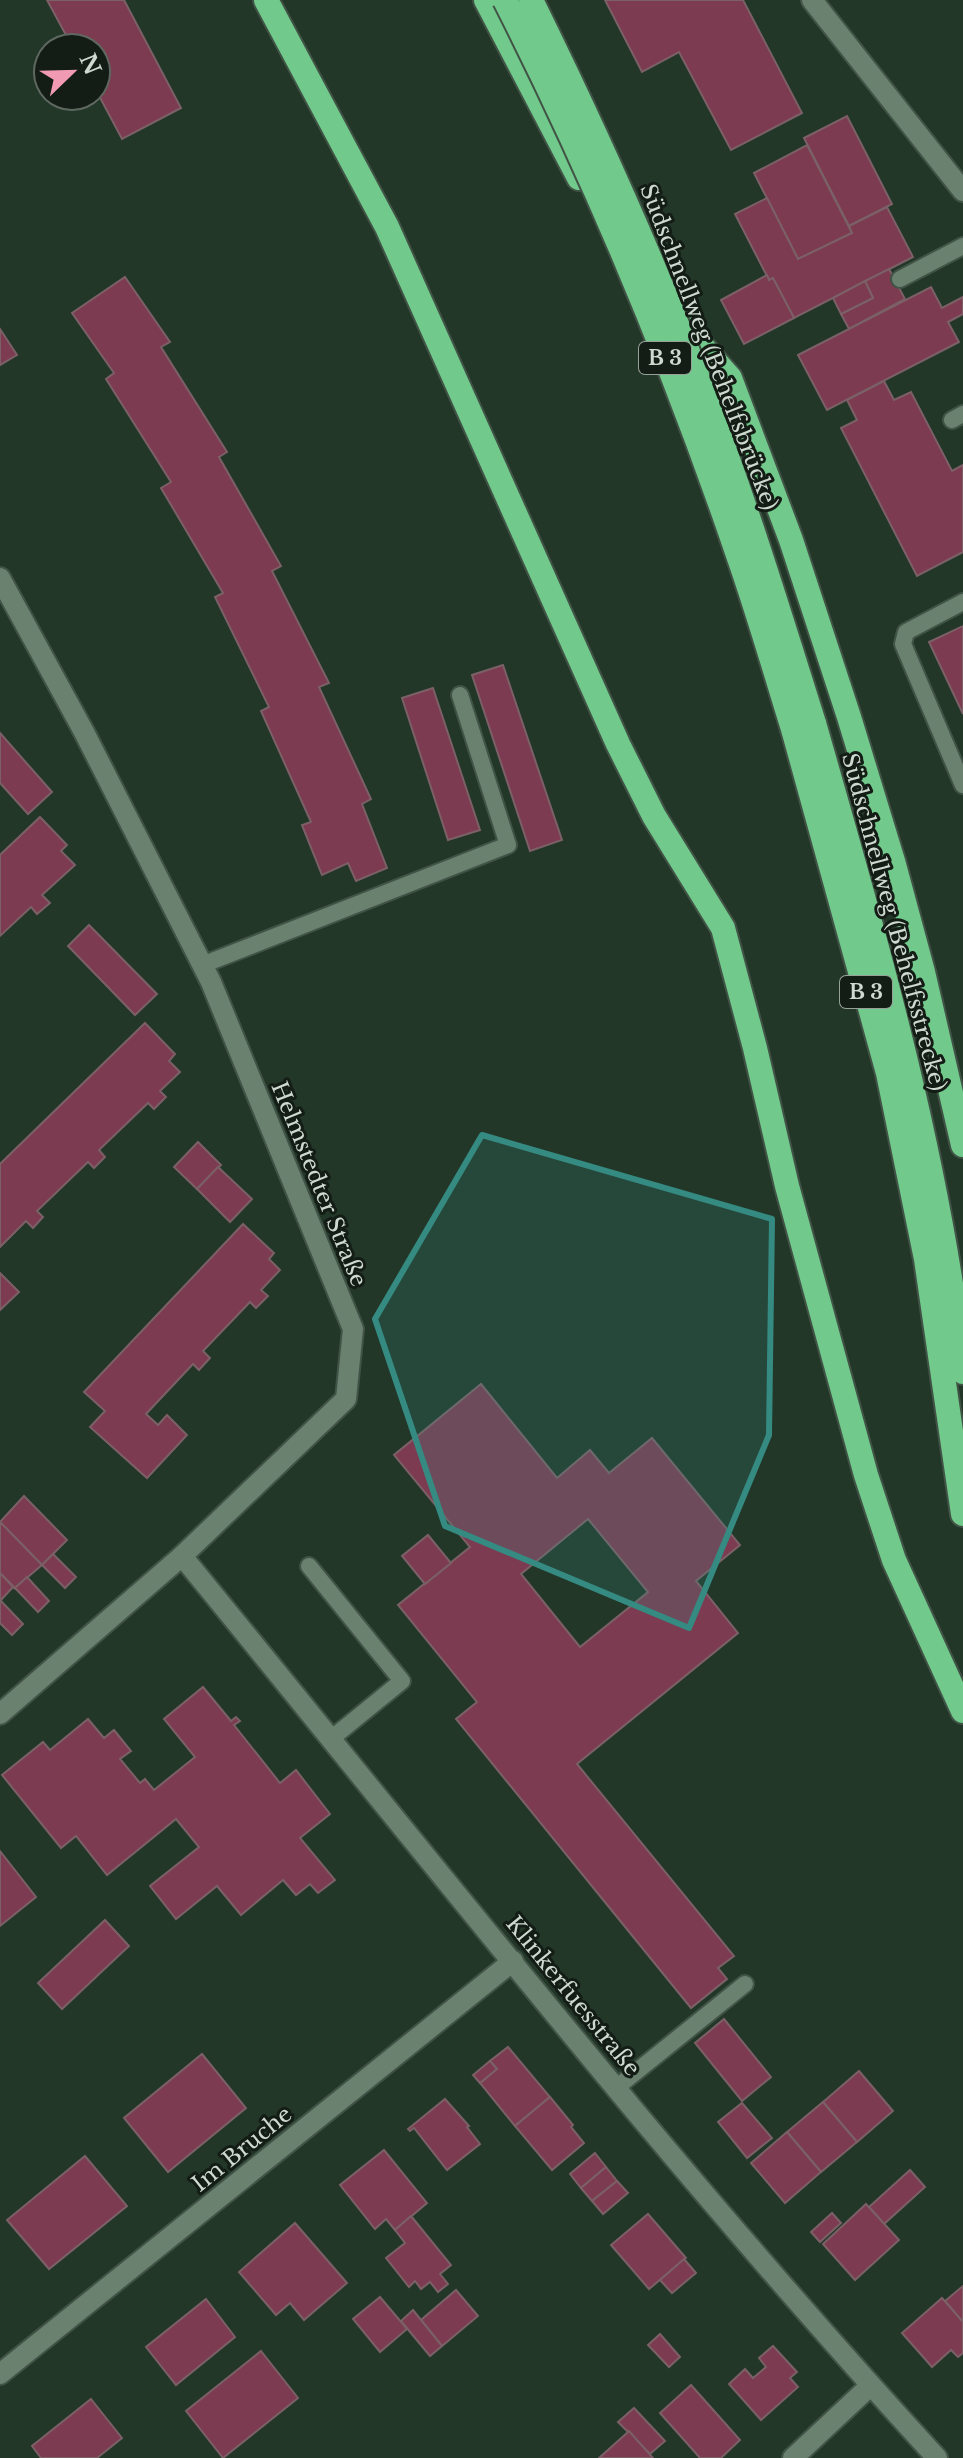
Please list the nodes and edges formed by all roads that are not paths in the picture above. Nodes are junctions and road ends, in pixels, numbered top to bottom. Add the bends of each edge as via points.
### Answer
1 (266, 0) edge
2 (486, 0) edge
3 (505, 0) edge
4 (531, 0) edge
5 (812, 0) edge
6 (963, 191) edge
7 (963, 246) edge
8 (900, 279) dead end
9 (0, 578) edge
10 (963, 602) edge
11 (460, 695) dead end
12 (804, 726) junction
13 (963, 785) edge
14 (202, 965) junction
15 (963, 1145) edge
16 (963, 1372) edge
17 (961, 1504) edge
18 (182, 1556) junction
19 (309, 1566) dead end
20 (963, 1711) edge
21 (0, 1714) edge
22 (332, 1738) junction
23 (513, 1961) junction
24 (745, 1984) dead end
25 (616, 2088) junction
26 (0, 2374) edge
27 (870, 2386) junction
28 (793, 2458) edge
29 (937, 2458) edge

1 - 20 highway via 387,227 618,744 654,816 723,928 798,1231 866,1475 894,1560
2 - 15 highway via 621,256 730,378 791,540 858,746 923,972
3 - 12 highway, Südschnellweg (Behelfsbrücke) / B 3, bridge via 634,280
4 - 12 highway, Südschnellweg (Behelfsbrücke) / B 3, bridge via 656,271 727,455
5 - 6 street
7 - 8 lane
9 - 14 street, Helmstedter Straße
10 - 13 lane via 902,637
11 - 14 lane via 508,845
12 - 16 highway, Südschnellweg (Behelfsstrecke) / B 3 via 868,912 908,1069 948,1259
12 - 17 highway, Südschnellweg (Behelfsstrecke) / B 3 via 891,1088 926,1259
14 - 18 street, Helmstedter Straße via 353,1329 346,1399
18 - 21 street, Helmstedter Straße
18 - 22 street, Klinkerfuesstraße
19 - 22 lane via 402,1681
22 - 23 street, Klinkerfuesstraße
23 - 25 street, Klinkerfuesstraße
23 - 26 street, Im Bruche
24 - 25 lane
25 - 27 street, Klinkerfuesstraße
27 - 28 street
27 - 29 street, Klinkerfuesstraße

